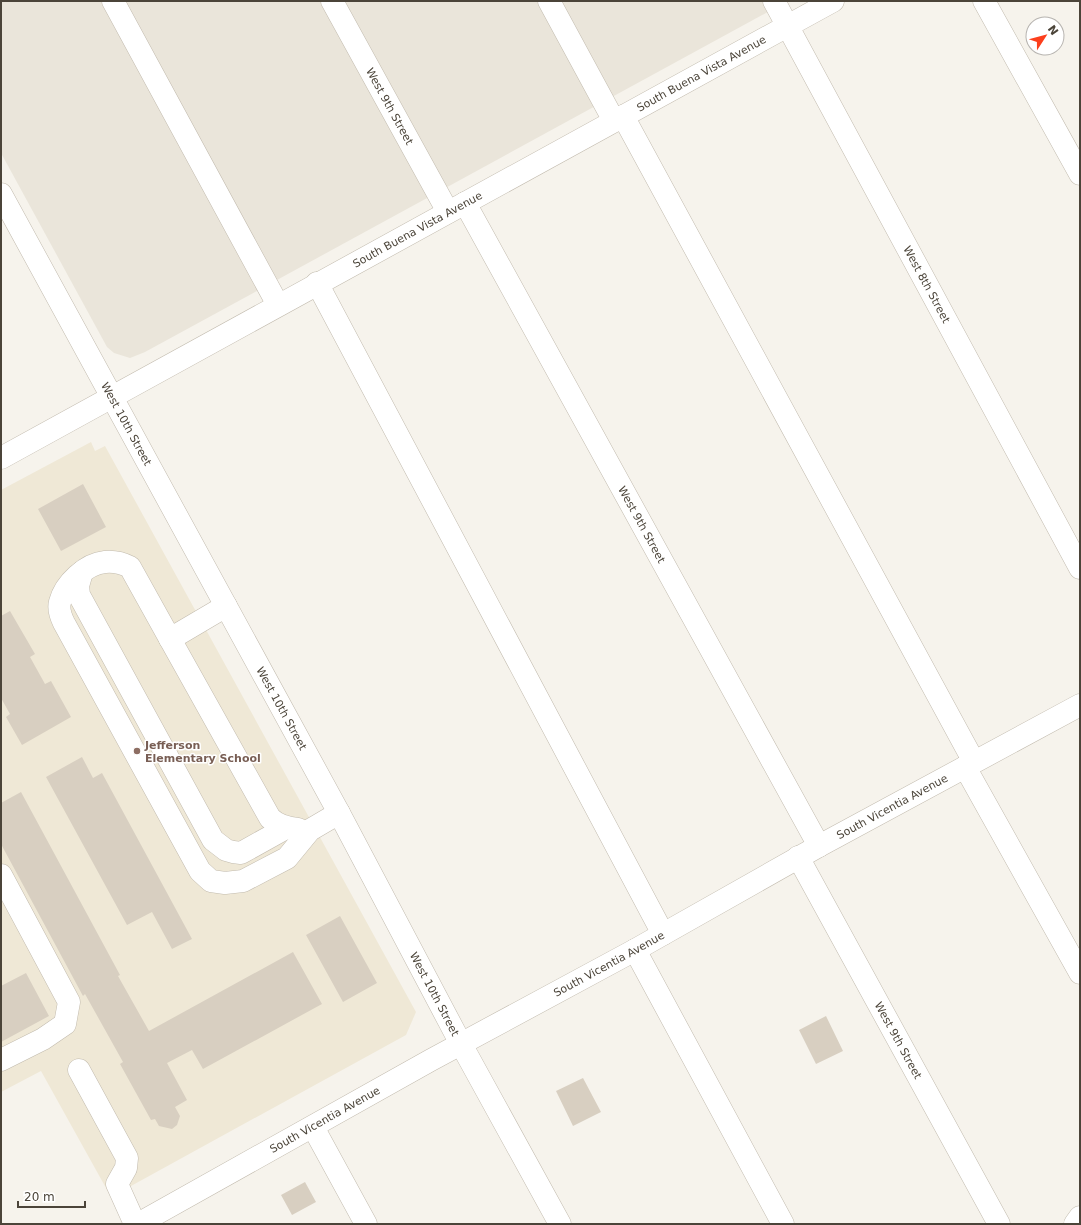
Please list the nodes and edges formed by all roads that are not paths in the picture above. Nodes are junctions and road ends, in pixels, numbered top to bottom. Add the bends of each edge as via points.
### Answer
1 (113, 1) edge
2 (332, 1) edge
3 (549, 1) edge
4 (774, 1) edge
5 (833, 1) edge
6 (984, 1) edge
7 (788, 26) junction
8 (618, 118) junction
9 (1080, 174) edge
10 (1, 194) edge
11 (457, 207) junction
12 (318, 283) junction
13 (278, 305) junction
14 (112, 396) junction
15 (1, 458) edge
16 (1080, 568) edge
17 (82, 572) junction
18 (226, 606) junction
19 (170, 639) junction
20 (1080, 705) edge
21 (970, 764) junction
22 (339, 813) junction
23 (286, 828) junction
24 (310, 830) junction
25 (818, 846) junction
26 (798, 857) junction
27 (1, 875) edge
28 (663, 934) junction
29 (635, 950) junction
30 (1080, 973) edge
31 (461, 1044) junction
32 (1, 1060) edge
33 (79, 1070) dead end
34 (312, 1126) junction
35 (1080, 1217) edge
36 (145, 1222) edge
37 (366, 1224) edge
38 (560, 1224) edge
39 (783, 1224) edge
40 (999, 1224) edge
41 (1075, 1224) edge

1 - 13 street
2 - 11 street, West 9th Street
3 - 8 street
4 - 7 street, West 8th Street
5 - 7 street, South Buena Vista Avenue
6 - 9 street
7 - 8 street, South Buena Vista Avenue
7 - 16 street, West 8th Street
8 - 11 street, South Buena Vista Avenue
8 - 21 street
10 - 14 street, West 10th Street
11 - 12 street, South Buena Vista Avenue
11 - 25 street, West 9th Street
12 - 13 street, South Buena Vista Avenue
12 - 28 street
13 - 14 street, South Buena Vista Avenue
14 - 15 street, South Buena Vista Avenue
14 - 18 street, West 10th Street
17 - 19 street via 105,562 130,566
17 - 23 street via 78,586 79,595 213,840 226,850 242,852
17 - 24 street via 64,592 60,614 200,871 211,881 225,884 243,881 288,858
18 - 19 street
18 - 22 street, West 10th Street
19 - 23 street via 266,812 275,823
20 - 21 street, South Vicentia Avenue
21 - 25 street, South Vicentia Avenue
21 - 30 street
22 - 24 street
22 - 31 street, West 10th Street
23 - 24 street
25 - 26 street, South Vicentia Avenue
26 - 28 street, South Vicentia Avenue
26 - 40 street, West 9th Street
27 - 32 street via 70,1002 65,1024 43,1039
28 - 29 street, South Vicentia Avenue
29 - 31 street, South Vicentia Avenue
29 - 39 street
31 - 34 street, South Vicentia Avenue
31 - 38 street, West 10th Street
33 - 36 street via 127,1158 126,1168 117,1184
34 - 36 street, South Vicentia Avenue
34 - 37 street
35 - 41 street

